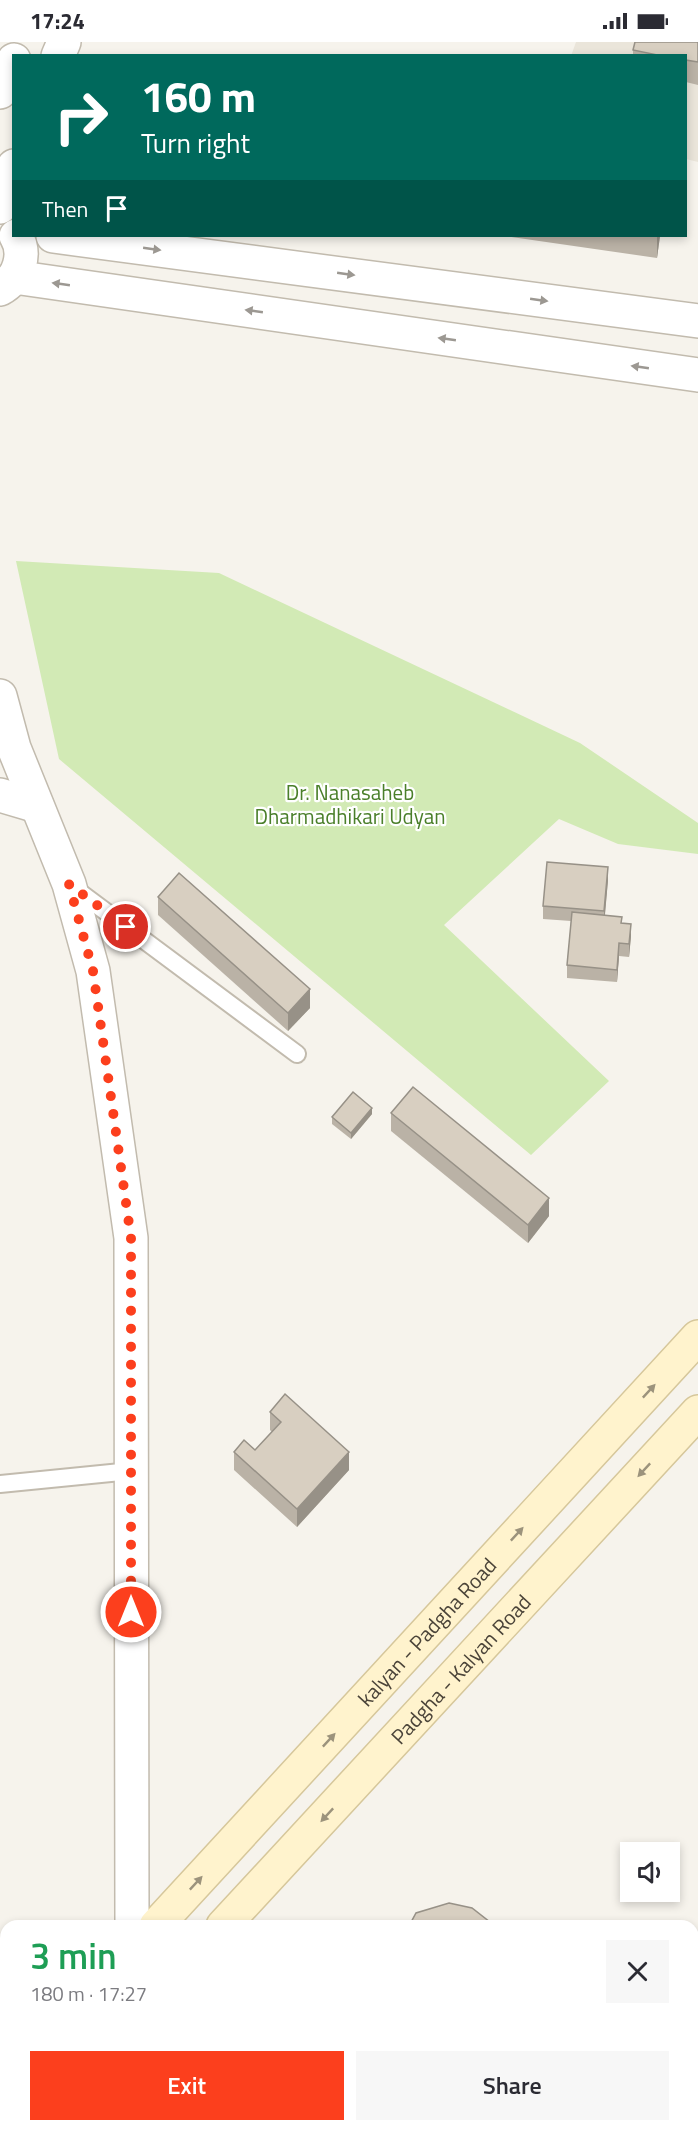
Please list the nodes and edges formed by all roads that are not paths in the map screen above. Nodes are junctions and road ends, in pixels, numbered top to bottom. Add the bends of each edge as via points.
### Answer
1 (12, 65) edge
2 (0, 92) edge
3 (12, 172) edge
4 (0, 207) edge
5 (0, 219) edge
6 (12, 229) edge
7 (17, 237) edge
8 (61, 237) edge
9 (7, 283) edge
10 (697, 317) edge
11 (698, 375) edge
12 (0, 696) edge
13 (0, 795) edge
14 (37, 806) junction
15 (69, 884) junction
16 (297, 1054) dead end
17 (698, 1337) edge
18 (698, 1412) edge
19 (131, 1472) junction
20 (0, 1484) edge
21 (132, 1920) edge
22 (162, 1920) edge
23 (229, 1920) edge

1 - 2 street
3 - 4 street
5 - 6 street
7 - 9 street via 20,266
8 -> 10 street
11 -> 9 street
12 - 14 street via 14,748
13 - 14 street
14 - 15 street
15 - 16 lane
15 - 19 street via 93,971 131,1238
22 -> 17 main road, kalyan - Padgha Road
18 -> 23 main road, Padgha - Kalyan Road
19 - 20 lane
19 - 21 street

